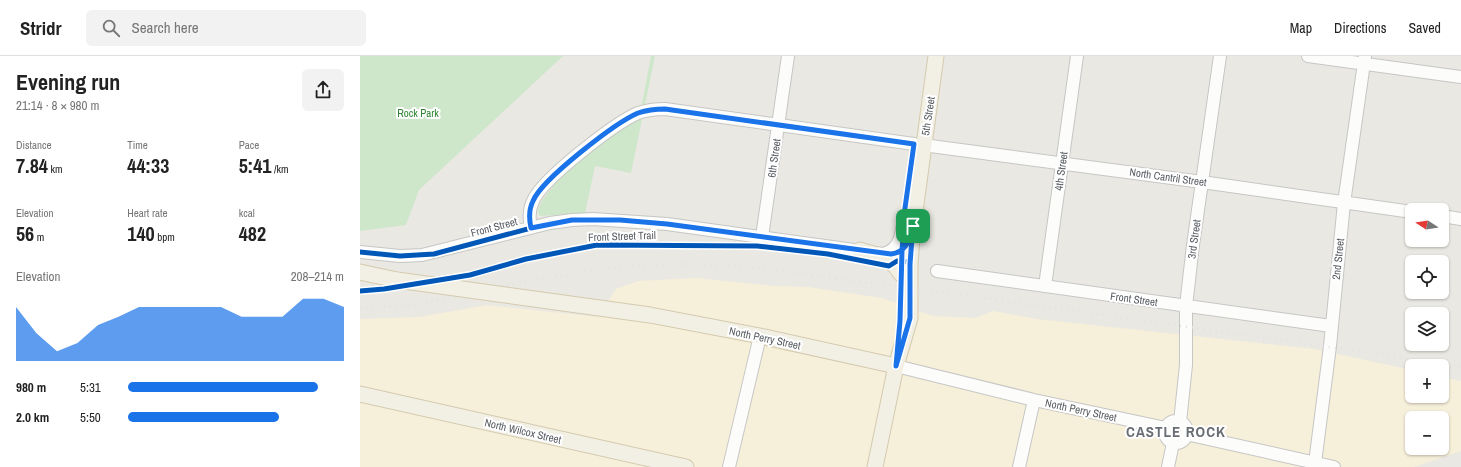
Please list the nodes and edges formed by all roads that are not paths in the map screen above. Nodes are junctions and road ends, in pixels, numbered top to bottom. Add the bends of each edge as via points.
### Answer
1 (788, 56) edge
2 (927, 56) edge
3 (936, 56) edge
4 (1077, 56) edge
5 (1220, 56) edge
6 (1308, 56) edge
7 (1365, 60) edge
8 (1461, 77) edge
9 (779, 125) junction
10 (919, 144) junction
11 (1063, 163) junction
12 (1202, 182) junction
13 (1344, 203) junction
14 (1405, 211) edge
15 (1449, 217) edge
16 (1461, 219) edge
17 (908, 222) junction
18 (531, 228) junction
19 (762, 237) junction
20 (860, 250) junction
21 (902, 251) junction
22 (360, 253) edge
23 (883, 254) junction
24 (937, 271) dead end
25 (360, 272) edge
26 (901, 274) junction
27 (1045, 286) junction
28 (1186, 306) junction
29 (1331, 326) junction
30 (760, 336) junction
31 (896, 366) junction
32 (360, 394) edge
33 (1034, 400) junction
34 (1180, 422) junction
35 (1166, 428) junction
36 (1186, 434) junction
37 (1173, 443) junction
38 (1310, 464) edge
39 (686, 467) edge
40 (729, 467) edge
41 (875, 467) edge
42 (1019, 467) edge
43 (1168, 467) edge
44 (1334, 467) edge

1 - 9 street, 6th Street
2 - 10 main road, 5th Street
3 - 10 main road, 5th Street
4 - 11 street, 4th Street
5 - 12 street, 3rd Street
6 - 7 street
7 - 8 street
7 - 13 street, 2nd Street
9 - 10 street, North Cantril Street
9 - 18 street, North Cantril Street via 665,109 638,113 586,148 544,186 531,206
9 - 19 street, 6th Street
10 - 11 street, North Cantril Street
10 - 17 main road, 5th Street
11 - 12 street, North Cantril Street
11 - 27 street, 4th Street
12 - 13 street, North Cantril Street
12 - 28 street, 3rd Street
13 - 14 street, North Cantril Street
13 - 29 street, 2nd Street
15 - 16 street
17 - 21 main road, 5th Street
17 - 23 street via 891,251
17 - 31 main road, 5th Street via 910,318
18 - 19 street, Front Street via 564,221 604,219 667,224
18 - 22 street, Front Street via 434,254 400,256
19 - 20 street, Front Street
20 - 23 street, Front Street
20 - 26 main road via 890,261
21 - 23 street, Front Street
21 - 26 main road, 5th Street
24 - 27 street, Front Street
25 - 30 main road, North Perry Street, bridge via 397,280 650,315
26 - 31 main road, 5th Street
27 - 28 street, Front Street
28 - 29 street, Front Street
28 - 34 street, 3rd Street via 1186,365
29 - 38 street, 2nd Street via 1330,346
30 - 31 main road, North Perry Street
30 - 40 street
31 - 33 street, North Perry Street
31 - 41 main road, 5th Street
32 - 39 main road, North Wilcox Street
33 - 35 street, North Perry Street
33 - 42 street
34 - 35 street via 1172,422
34 - 36 street via 1185,427
35 - 37 street via 1166,436
36 - 37 street via 1183,440
36 - 38 street
37 - 43 street
38 - 44 street

